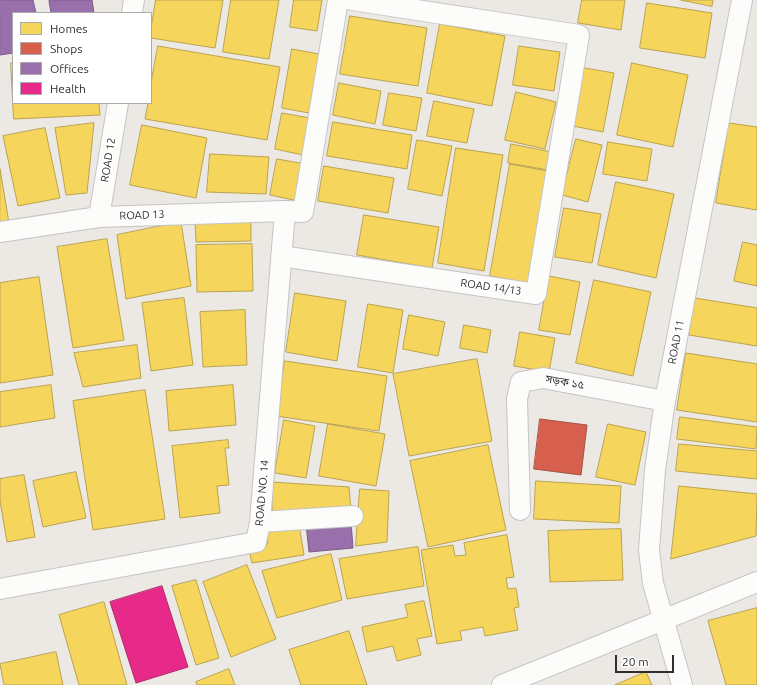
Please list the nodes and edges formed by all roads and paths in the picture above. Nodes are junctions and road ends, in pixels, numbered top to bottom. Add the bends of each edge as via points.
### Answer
1 (134, 0) edge
2 (338, 0) edge
3 (352, 0) edge
4 (742, 0) edge
5 (132, 12) edge
6 (118, 104) edge
7 (285, 211) junction
8 (99, 217) junction
9 (0, 232) edge
10 (282, 256) junction
11 (665, 401) junction
12 (520, 510) dead end
13 (353, 516) dead end
14 (260, 522) junction
15 (757, 582) edge
16 (0, 590) edge
17 (662, 620) junction
18 (502, 685) edge
19 (682, 685) edge

1 - 5 street
2 - 7 street via 303,212
3 - 10 street, ROAD 14/13 via 579,35 536,294
4 - 11 street, ROAD 11
6 - 8 street, ROAD 12
7 - 8 street, ROAD 13
7 - 10 street
8 - 9 street, ROAD 13
10 - 14 street, ROAD NO. 14
11 - 12 street, সড়ক ১৫ via 543,378 520,382 517,399
11 - 17 street, ROAD 11 via 655,470 649,550 653,583
13 - 14 street
14 - 16 street, ROAD NO. 14 via 256,542
15 - 17 street
17 - 18 street
17 - 19 street, ROAD 11

